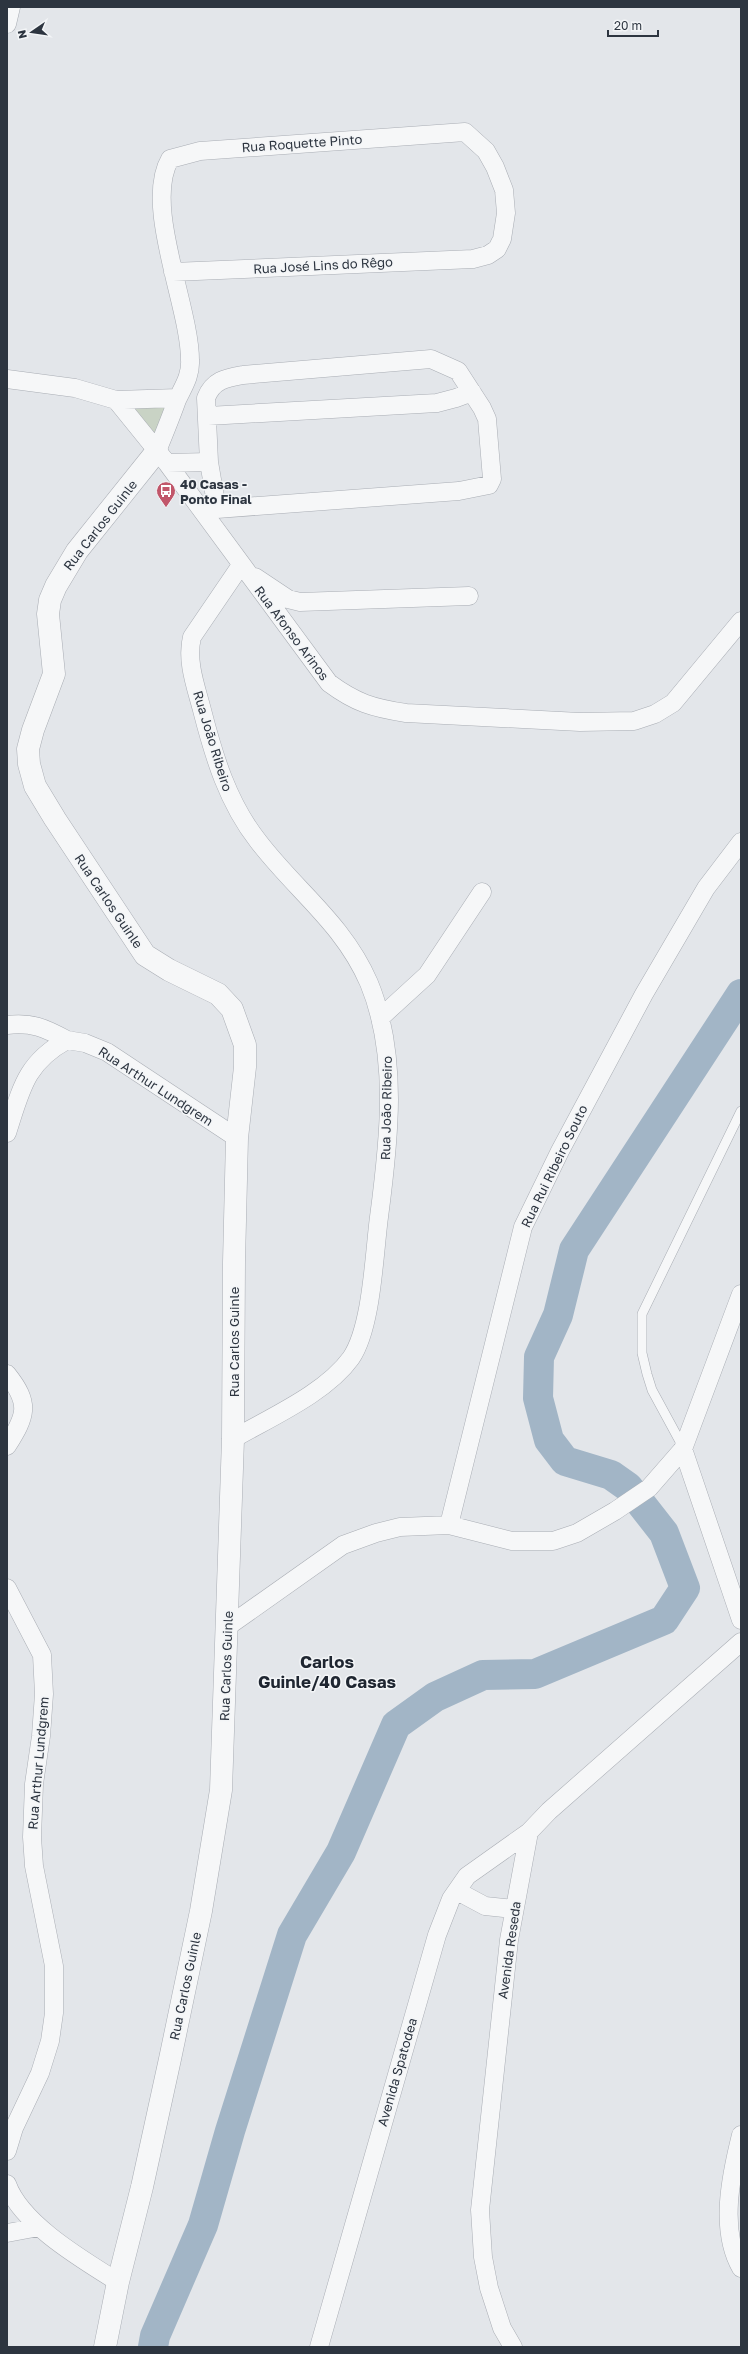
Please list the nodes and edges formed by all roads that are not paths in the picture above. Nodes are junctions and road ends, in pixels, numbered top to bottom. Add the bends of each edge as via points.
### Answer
1 (11, 7) edge
2 (7, 24) edge
3 (465, 132) joint
4 (173, 272) junction
5 (7, 378) edge
6 (472, 392) junction
7 (178, 398) junction
8 (116, 400) junction
9 (208, 416) junction
10 (162, 457) junction
11 (209, 462) junction
12 (243, 569) junction
13 (469, 596) dead end
14 (741, 621) edge
15 (741, 842) edge
16 (482, 892) dead end
17 (380, 1018) junction
18 (7, 1025) edge
19 (67, 1040) junction
20 (741, 1111) edge
21 (7, 1133) edge
22 (237, 1138) junction
23 (741, 1294) edge
24 (7, 1374) edge
25 (233, 1439) junction
26 (7, 1446) edge
27 (683, 1449) junction
28 (449, 1525) junction
29 (7, 1588) edge
30 (741, 1620) edge
31 (228, 1627) junction
32 (741, 1642) edge
33 (529, 1832) junction
34 (457, 1891) junction
35 (514, 1909) junction
36 (741, 2135) edge
37 (7, 2151) edge
38 (7, 2184) edge
39 (39, 2227) junction
40 (7, 2233) edge
41 (741, 2268) edge
42 (118, 2282) junction
43 (105, 2347) edge
44 (319, 2347) edge
45 (513, 2347) edge

1 - 2 street
3 - 4 street, Rua Roquette Pinto via 183,154 170,159 163,170 162,187
3 - 4 street, Rua José Lins do Rêgo via 486,151 504,190 506,213 502,239 497,249 488,255 473,259
4 - 7 street, Rua Roquette Pinto via 191,361 188,380
5 - 8 street via 75,388
6 - 9 street via 437,403
6 - 9 street via 458,371 431,359 243,375 225,378 210,389 206,398
6 - 11 street via 482,408 488,425 492,479 485,487 217,508
7 - 8 street
7 - 10 street, Rua Roquette Pinto
8 - 10 street, Rua Afonso Arinos
9 - 11 street
10 - 11 street
10 - 12 street, Rua Afonso Arinos
10 - 22 street, Rua Carlos Guinle via 77,551 56,586 48,614 54,674 32,730 28,764 35,786 54,819 145,955 218,994 232,1009 245,1045
12 - 13 street via 288,599 300,602
12 - 14 street, Rua Afonso Arinos via 329,683 350,699 380,709 406,713 580,722 634,720 655,714 673,703
12 - 17 street, Rua João Ribeiro via 192,637 189,649 210,740 231,799 242,819 258,843 334,925 358,961
15 - 28 street, Rua Rui Ribeiro Souto via 706,888 644,994 560,1151 523,1227
16 - 17 street via 427,975
17 - 25 street, Rua João Ribeiro via 387,1050 389,1095 385,1173 367,1315 358,1342 352,1357 328,1382
18 - 19 street, Rua Arthur Lundgrem via 25,1023 46,1028
19 - 21 street via 49,1050 30,1070
19 - 22 street, Rua Arthur Lundgrem via 85,1043 107,1052
20 - 27 lane via 642,1314 642,1353 647,1374 652,1390
22 - 25 street, Rua Carlos Guinle
23 - 27 street
24 - 26 street via 24,1403 23,1420
25 - 31 street, Rua Carlos Guinle
27 - 28 street via 650,1488 577,1533 546,1541 512,1541
27 - 30 street
28 - 31 street via 400,1527 343,1545
29 - 37 street, Rua Arthur Lundgrem via 42,1655 44,1694 34,1784 32,1837 34,1866 54,1966 54,2013 50,2041 40,2073 14,2128
31 - 42 street, Rua Carlos Guinle via 221,1790 201,1911 142,2187
32 - 33 street via 549,1811
33 - 34 street, Avenida Spatodea via 467,1876
33 - 35 street, Avenida Reseda
34 - 35 street via 485,1906
34 - 44 street, Avenida Spatodea via 437,1935
35 - 45 street, Avenida Reseda via 480,2210 483,2257 489,2288 502,2328
36 - 41 street via 733,2168 729,2223 734,2257
38 - 39 street via 10,2193
39 - 40 street
39 - 42 street via 67,2249
42 - 43 street, Rua Carlos Guinle

